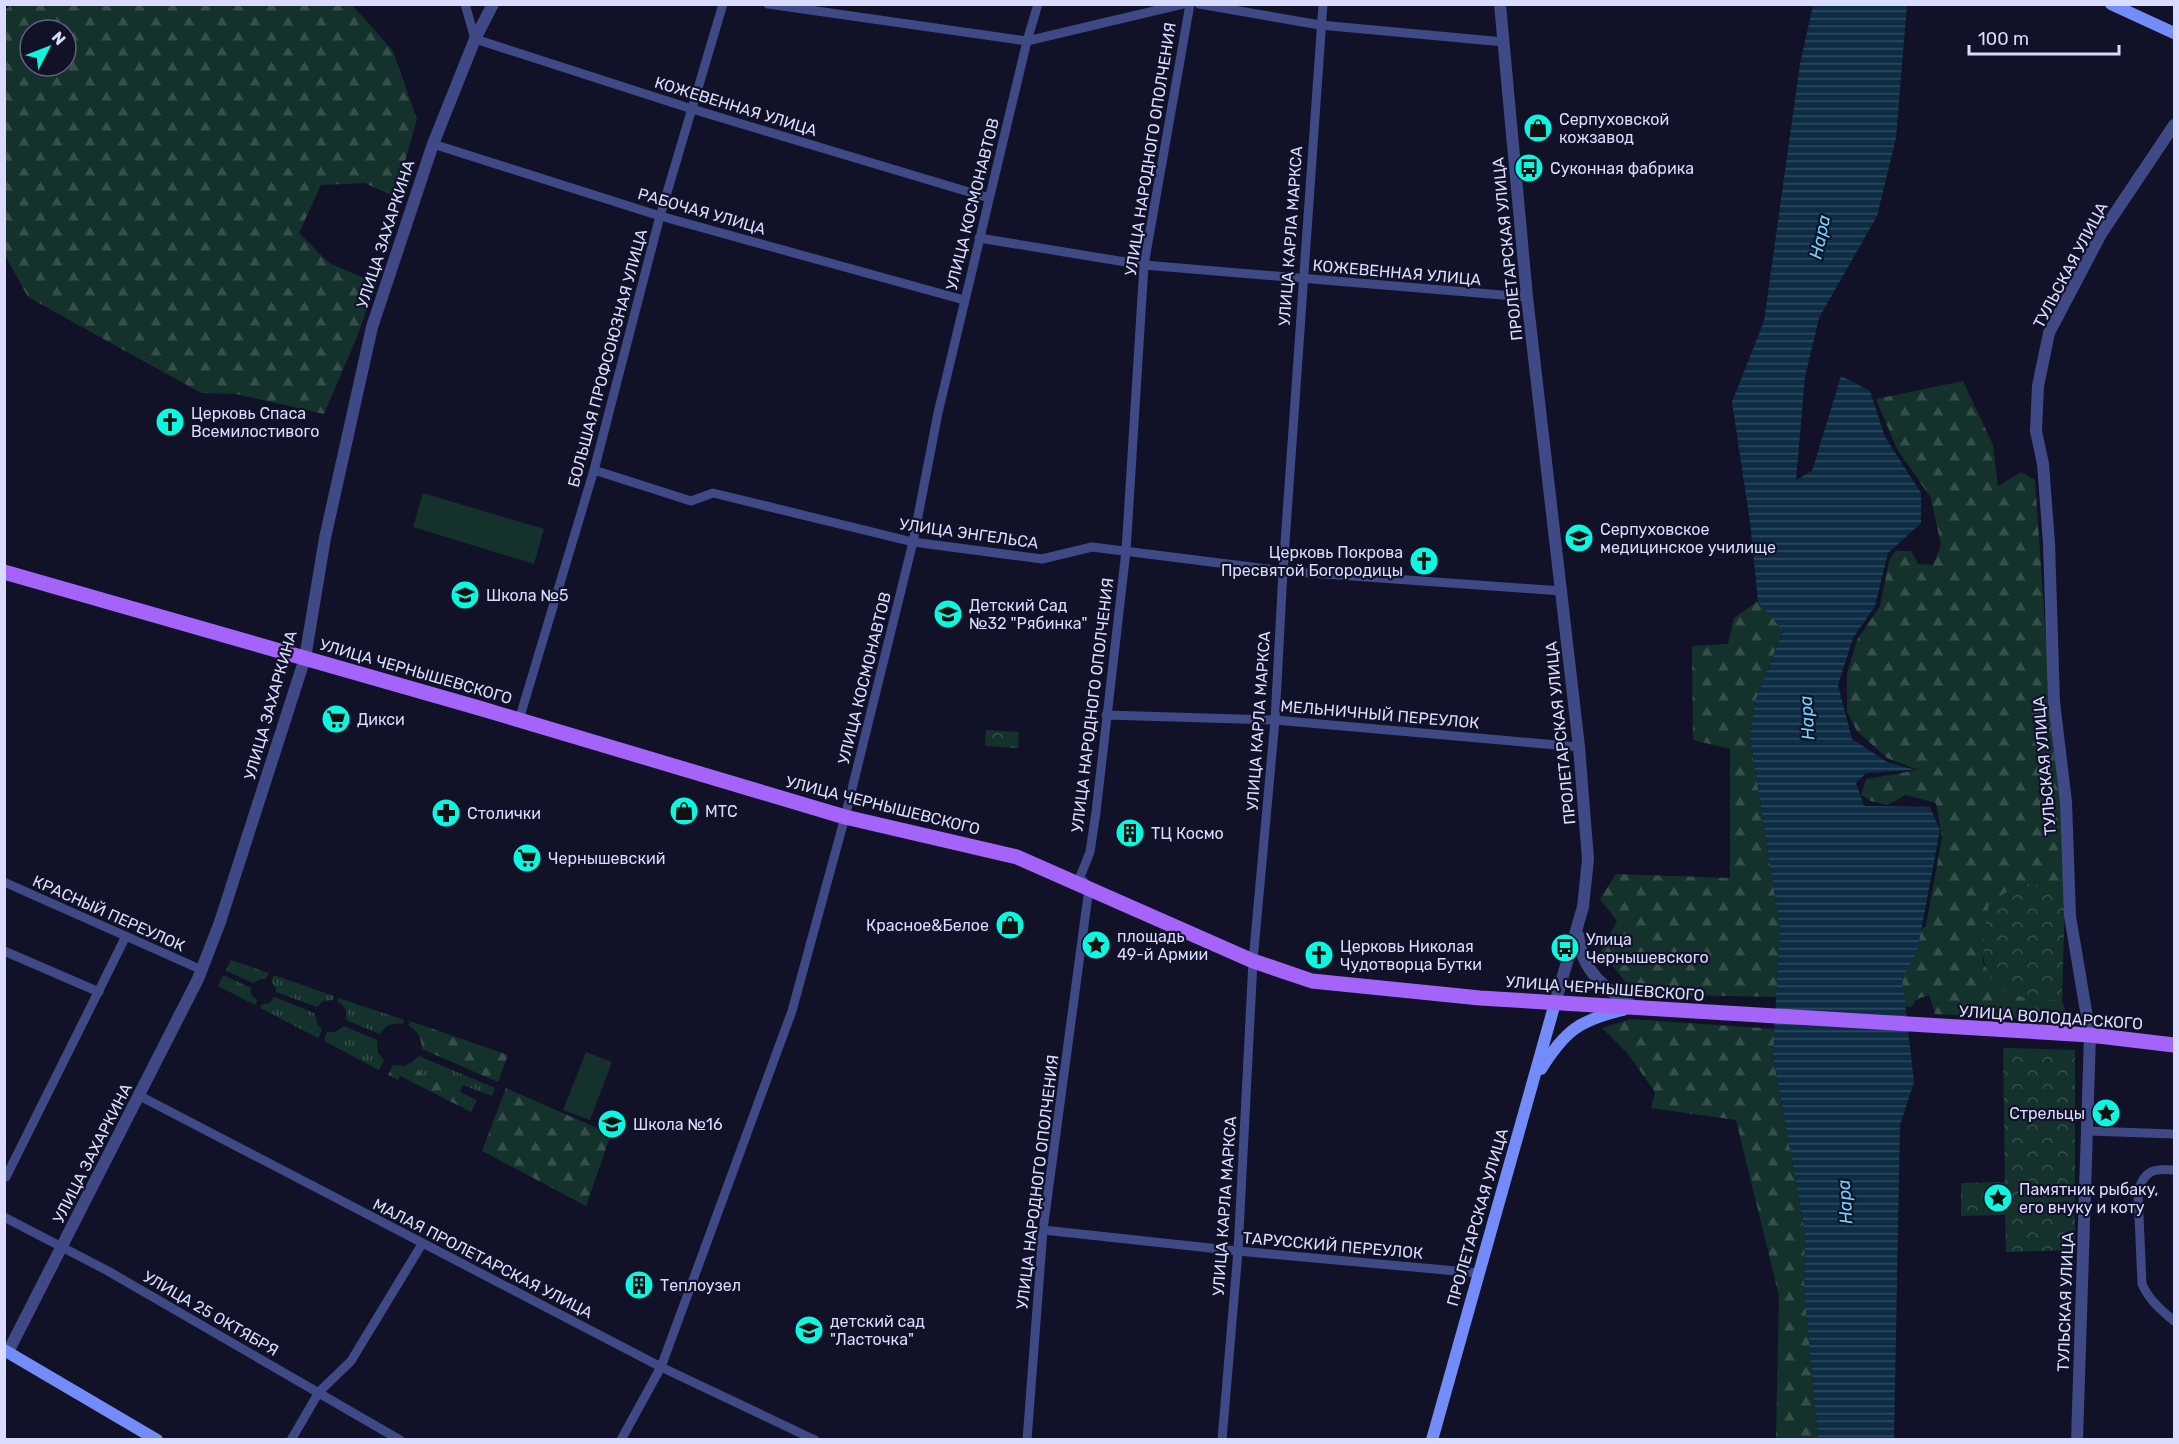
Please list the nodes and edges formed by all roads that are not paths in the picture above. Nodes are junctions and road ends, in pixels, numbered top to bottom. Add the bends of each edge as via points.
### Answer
1 (465, 4) edge
2 (493, 4) edge
3 (723, 4) edge
4 (768, 4) edge
5 (1038, 4) edge
6 (1184, 4) edge
7 (1190, 4) edge
8 (1199, 4) edge
9 (1323, 4) edge
10 (1500, 4) edge
11 (2111, 4) edge
12 (1320, 25) junction
13 (2175, 33) edge
14 (475, 39) junction
15 (1027, 41) junction
16 (1504, 42) junction
17 (692, 109) junction
18 (2175, 125) edge
19 (433, 144) junction
20 (989, 198) junction
21 (660, 216) junction
22 (979, 238) junction
23 (1144, 265) junction
24 (1302, 279) junction
25 (1527, 297) junction
26 (964, 300) junction
27 (594, 470) junction
28 (913, 542) junction
29 (1126, 551) junction
30 (1283, 571) junction
31 (4, 572) edge
32 (1562, 591) junction
33 (305, 658) junction
34 (1106, 715) junction
35 (519, 720) junction
36 (1275, 720) junction
37 (1579, 747) junction
38 (845, 817) junction
39 (4, 882) edge
40 (1089, 888) junction
41 (1577, 930) junction
42 (126, 936) junction
43 (4, 951) edge
44 (1253, 962) junction
45 (202, 970) junction
46 (99, 992) junction
47 (1555, 1003) junction
48 (1636, 1007) junction
49 (1926, 1026) joint
50 (2090, 1035) junction
51 (2175, 1045) edge
52 (1534, 1080) junction
53 (140, 1096) junction
54 (2088, 1131) junction
55 (2175, 1134) edge
56 (2175, 1170) edge
57 (6, 1177) dead end
58 (4, 1217) edge
59 (1043, 1230) junction
60 (422, 1244) junction
61 (62, 1248) junction
62 (1238, 1251) junction
63 (1478, 1273) junction
64 (2175, 1321) edge
65 (7, 1351) edge
66 (662, 1367) junction
67 (319, 1392) junction
68 (156, 1440) edge
69 (291, 1440) edge
70 (400, 1440) edge
71 (621, 1440) edge
72 (815, 1440) edge
73 (1027, 1440) edge
74 (1222, 1440) edge
75 (1432, 1440) edge
76 (2077, 1440) edge

1 - 14 street
2 - 14 street, УЛИЦА ЗАХАРКИНА
3 - 17 street, БОЛЬШАЯ ПРОФСОЮЗНАЯ УЛИЦА
4 - 15 street
5 - 15 street, УЛИЦА КОСМОНАВТОВ
6 - 15 street
7 - 23 street, УЛИЦА НАРОДНОГО ОПОЛЧЕНИЯ
8 - 12 street
9 - 12 street, УЛИЦА КАРЛА МАРКСА
10 - 16 street, ПРОЛЕТАРСКАЯ УЛИЦА
11 - 13 main road
12 - 16 street
12 - 24 street, УЛИЦА КАРЛА МАРКСА
14 - 17 street, КОЖЕВЕННАЯ УЛИЦА
14 - 19 street, УЛИЦА ЗАХАРКИНА
15 - 20 street, УЛИЦА КОСМОНАВТОВ
16 - 25 street, ПРОЛЕТАРСКАЯ УЛИЦА
17 - 20 street, КОЖЕВЕННАЯ УЛИЦА
17 - 21 street, БОЛЬШАЯ ПРОФСОЮЗНАЯ УЛИЦА
18 - 50 street, ТУЛЬСКАЯ УЛИЦА via 2102,234 2049,333 2038,386 2036,431 2043,464 2049,543 2054,702 2066,802 2070,916
19 - 21 street, РАБОЧАЯ УЛИЦА
19 - 33 street, УЛИЦА ЗАХАРКИНА via 372,327 326,538
20 - 22 street, УЛИЦА КОСМОНАВТОВ
21 - 26 street, РАБОЧАЯ УЛИЦА
21 - 27 street, БОЛЬШАЯ ПРОФСОЮЗНАЯ УЛИЦА
22 - 23 street, КОЖЕВЕННАЯ УЛИЦА
22 - 26 street, УЛИЦА КОСМОНАВТОВ
23 - 24 street, КОЖЕВЕННАЯ УЛИЦА
23 - 29 street, УЛИЦА НАРОДНОГО ОПОЛЧЕНИЯ
24 - 25 street, КОЖЕВЕННАЯ УЛИЦА
24 - 30 street, УЛИЦА КАРЛА МАРКСА
25 - 32 street, ПРОЛЕТАРСКАЯ УЛИЦА
26 - 28 street, УЛИЦА КОСМОНАВТОВ
27 - 28 street, УЛИЦА ЭНГЕЛЬСА via 691,501 712,493
27 - 35 street, БОЛЬШАЯ ПРОФСОЮЗНАЯ УЛИЦА
28 - 29 street, УЛИЦА ЭНГЕЛЬСА via 1042,559 1092,547
28 - 38 street, УЛИЦА КОСМОНАВТОВ
29 - 30 street, УЛИЦА ЭНГЕЛЬСА
29 - 34 street, УЛИЦА НАРОДНОГО ОПОЛЧЕНИЯ
30 - 32 street, УЛИЦА ЭНГЕЛЬСА
30 - 36 street, УЛИЦА КАРЛА МАРКСА
31 - 33 main road, УЛИЦА ЧЕРНЫШЕВСКОГО
32 - 37 street, ПРОЛЕТАРСКАЯ УЛИЦА
33 - 35 main road, УЛИЦА ЧЕРНЫШЕВСКОГО
33 - 45 street, УЛИЦА ЗАХАРКИНА
34 - 36 street, МЕЛЬНИЧНЫЙ ПЕРЕУЛОК
34 - 40 street, УЛИЦА НАРОДНОГО ОПОЛЧЕНИЯ via 1090,852 1080,877
35 - 38 main road, УЛИЦА ЧЕРНЫШЕВСКОГО
36 - 37 street, МЕЛЬНИЧНЫЙ ПЕРЕУЛОК
36 - 44 street, УЛИЦА КАРЛА МАРКСА
37 - 41 street, ПРОЛЕТАРСКАЯ УЛИЦА via 1588,858
38 - 40 main road, УЛИЦА ЧЕРНЫШЕВСКОГО via 1017,857
38 - 66 street, УЛИЦА КОСМОНАВТОВ via 792,1011
39 - 42 street, КРАСНЫЙ ПЕРЕУЛОК
40 - 44 main road, УЛИЦА ЧЕРНЫШЕВСКОГО
40 - 59 street, УЛИЦА НАРОДНОГО ОПОЛЧЕНИЯ
41 - 47 street, ПРОЛЕТАРСКАЯ УЛИЦА
41 - 48 street via 1580,952 1588,967 1615,996
42 - 45 street, КРАСНЫЙ ПЕРЕУЛОК
42 - 46 street
43 - 46 street
44 - 47 main road, УЛИЦА ЧЕРНЫШЕВСКОГО via 1312,981
44 - 62 street, УЛИЦА КАРЛА МАРКСА
45 - 53 street, УЛИЦА ЗАХАРКИНА
46 - 57 street
47 - 48 main road, УЛИЦА ЧЕРНЫШЕВСКОГО
47 - 52 main road, ПРОЛЕТАРСКАЯ УЛИЦА
48 - 49 main road, УЛИЦА ЧЕРНЫШЕВСКОГО
48 - 52 main road via 1597,1016 1571,1029
49 - 50 main road, УЛИЦА ВОЛОДАРСКОГО
50 - 51 main road, УЛИЦА ВОЛОДАРСКОГО
50 - 54 street, ТУЛЬСКАЯ УЛИЦА
52 - 63 main road, ПРОЛЕТАРСКАЯ УЛИЦА
53 - 60 street, МАЛАЯ ПРОЛЕТАРСКАЯ УЛИЦА
53 - 61 street, УЛИЦА ЗАХАРКИНА
54 - 55 street
54 - 76 street, ТУЛЬСКАЯ УЛИЦА
56 - 64 street via 2146,1174 2138,1193 2142,1284 2157,1307
58 - 61 street, УЛИЦА 25 ОКТЯБРЯ
59 - 62 street, ТАРУССКИЙ ПЕРЕУЛОК
59 - 73 street, УЛИЦА НАРОДНОГО ОПОЛЧЕНИЯ
60 - 66 street, МАЛАЯ ПРОЛЕТАРСКАЯ УЛИЦА
60 - 67 street via 351,1360
61 - 65 street, УЛИЦА ЗАХАРКИНА
61 - 67 street, УЛИЦА 25 ОКТЯБРЯ
62 - 63 street, ТАРУССКИЙ ПЕРЕУЛОК
62 - 74 street, УЛИЦА КАРЛА МАРКСА
63 - 75 main road, ПРОЛЕТАРСКАЯ УЛИЦА
65 - 68 main road
66 - 71 street, УЛИЦА КОСМОНАВТОВ
66 - 72 street, МАЛАЯ ПРОЛЕТАРСКАЯ УЛИЦА
67 - 69 street
67 - 70 street, УЛИЦА 25 ОКТЯБРЯ

